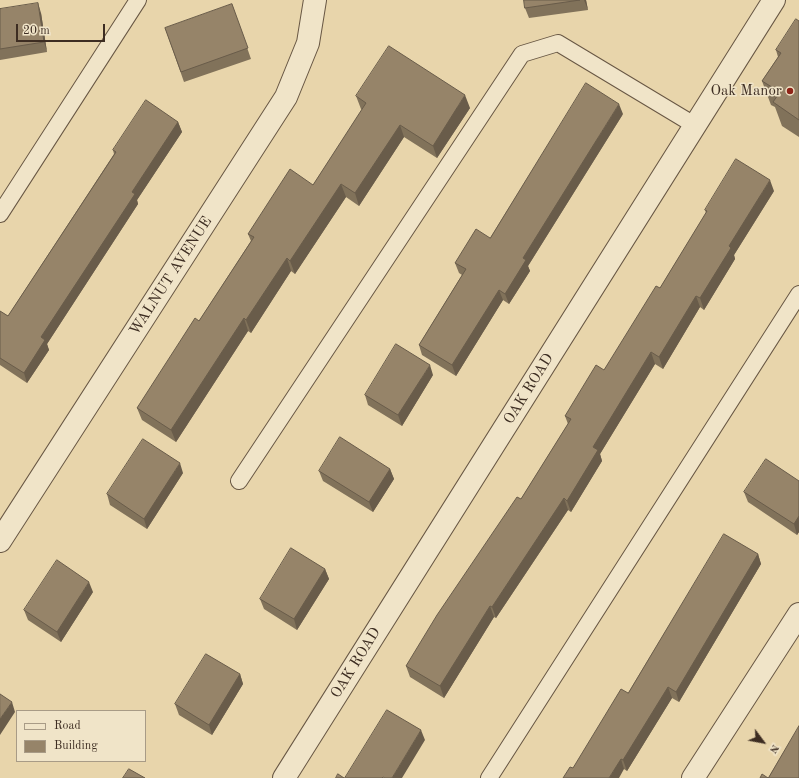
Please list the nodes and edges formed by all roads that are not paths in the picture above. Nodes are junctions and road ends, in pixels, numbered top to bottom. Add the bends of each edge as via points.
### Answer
1 (138, 0) edge
2 (315, 0) edge
3 (774, 0) edge
4 (696, 126) junction
5 (0, 214) edge
6 (799, 294) edge
7 (239, 481) dead end
8 (0, 541) edge
9 (799, 614) edge
10 (284, 778) edge
11 (489, 778) edge
12 (693, 778) edge

1 - 5 lane
2 - 8 street, WALNUT AVENUE via 308,43 286,97
3 - 4 street, OAK ROAD
4 - 7 lane via 558,43 522,54
4 - 10 street, OAK ROAD
6 - 11 lane
9 - 12 street

